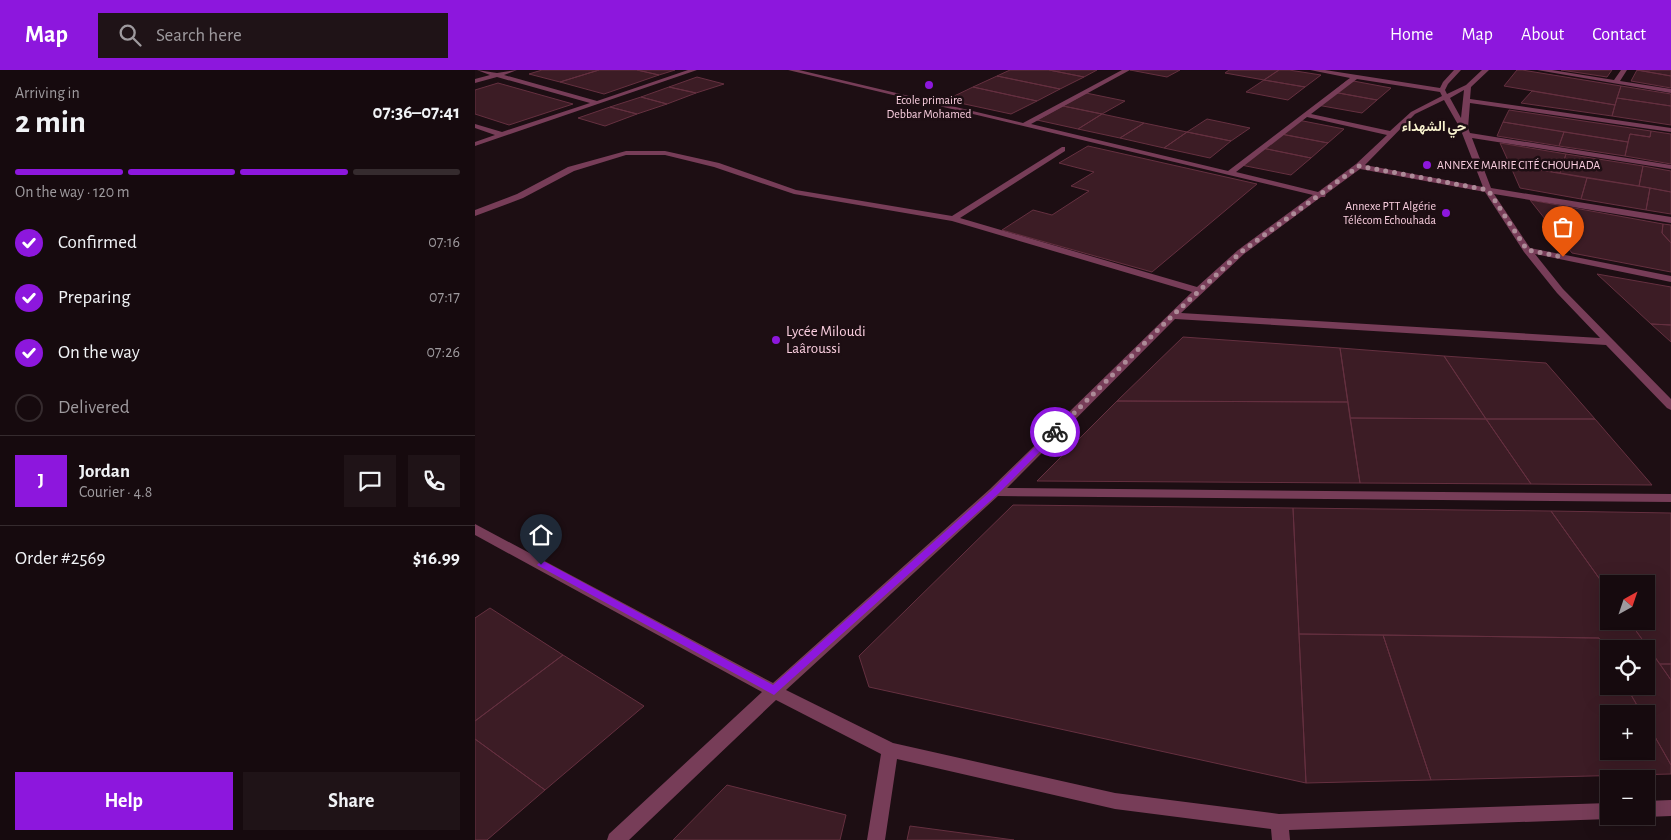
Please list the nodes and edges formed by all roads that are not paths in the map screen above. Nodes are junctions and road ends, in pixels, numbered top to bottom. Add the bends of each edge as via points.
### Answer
1 (480, 70) edge
2 (514, 70) edge
3 (695, 70) edge
4 (791, 70) edge
5 (1127, 70) edge
6 (1313, 70) edge
7 (1459, 70) edge
8 (1486, 70) edge
9 (1540, 70) edge
10 (1624, 70) edge
11 (498, 75) junction
12 (1355, 78) junction
13 (475, 82) edge
14 (1616, 82) junction
15 (1468, 86) junction
16 (1671, 91) edge
17 (1443, 94) junction
18 (1467, 101) junction
19 (598, 103) junction
20 (1307, 115) junction
21 (1024, 125) junction
22 (475, 126) edge
23 (1671, 130) edge
24 (1465, 131) junction
25 (1393, 134) junction
26 (503, 135) junction
27 (475, 144) edge
28 (1062, 149) dead end
29 (1359, 166) junction
30 (1671, 168) edge
31 (1230, 173) junction
32 (1488, 190) junction
33 (1322, 194) junction
34 (475, 213) edge
35 (953, 219) junction
36 (1671, 220) edge
37 (1527, 250) junction
38 (1671, 279) edge
39 (1199, 291) junction
40 (1172, 316) junction
41 (1608, 342) junction
42 (1671, 406) edge
43 (995, 492) junction
44 (1671, 498) edge
45 (475, 529) edge
46 (774, 691) junction
47 (890, 750) junction
48 (1671, 808) edge
49 (1655, 809) edge
50 (1600, 811) edge
51 (1280, 831) edge
52 (616, 840) edge
53 (876, 840) edge

1 - 11 street
2 - 11 street
3 - 19 street
4 - 21 street
5 - 21 street
6 - 12 street
7 - 17 street via 1445,83
8 - 15 street
9 - 14 street
10 - 14 street
11 - 13 street
11 - 19 street
12 - 17 street
12 - 20 street
14 - 16 street
15 - 17 street
15 - 18 street
17 - 24 street
17 - 25 street via 1413,113
18 - 23 street
18 - 24 street
19 - 26 street
20 - 25 street
20 - 31 street
21 - 31 street
22 - 26 street
24 - 30 street
24 - 32 street
25 - 29 street
26 - 27 street
28 - 35 street
29 - 32 street
29 - 33 street
31 - 33 street
32 - 36 street
32 - 37 street
33 - 39 street via 1249,246
34 - 35 street via 520,196 571,169 626,153 665,153 716,165 794,192
35 - 39 street
37 - 38 street
37 - 41 street
39 - 40 street
40 - 41 street
40 - 43 street
41 - 42 street
43 - 44 street
43 - 46 street
45 - 46 street
46 - 47 street
46 - 52 street
47 - 51 street via 1115,800
47 - 53 street
48 - 49 street
50 - 51 street

